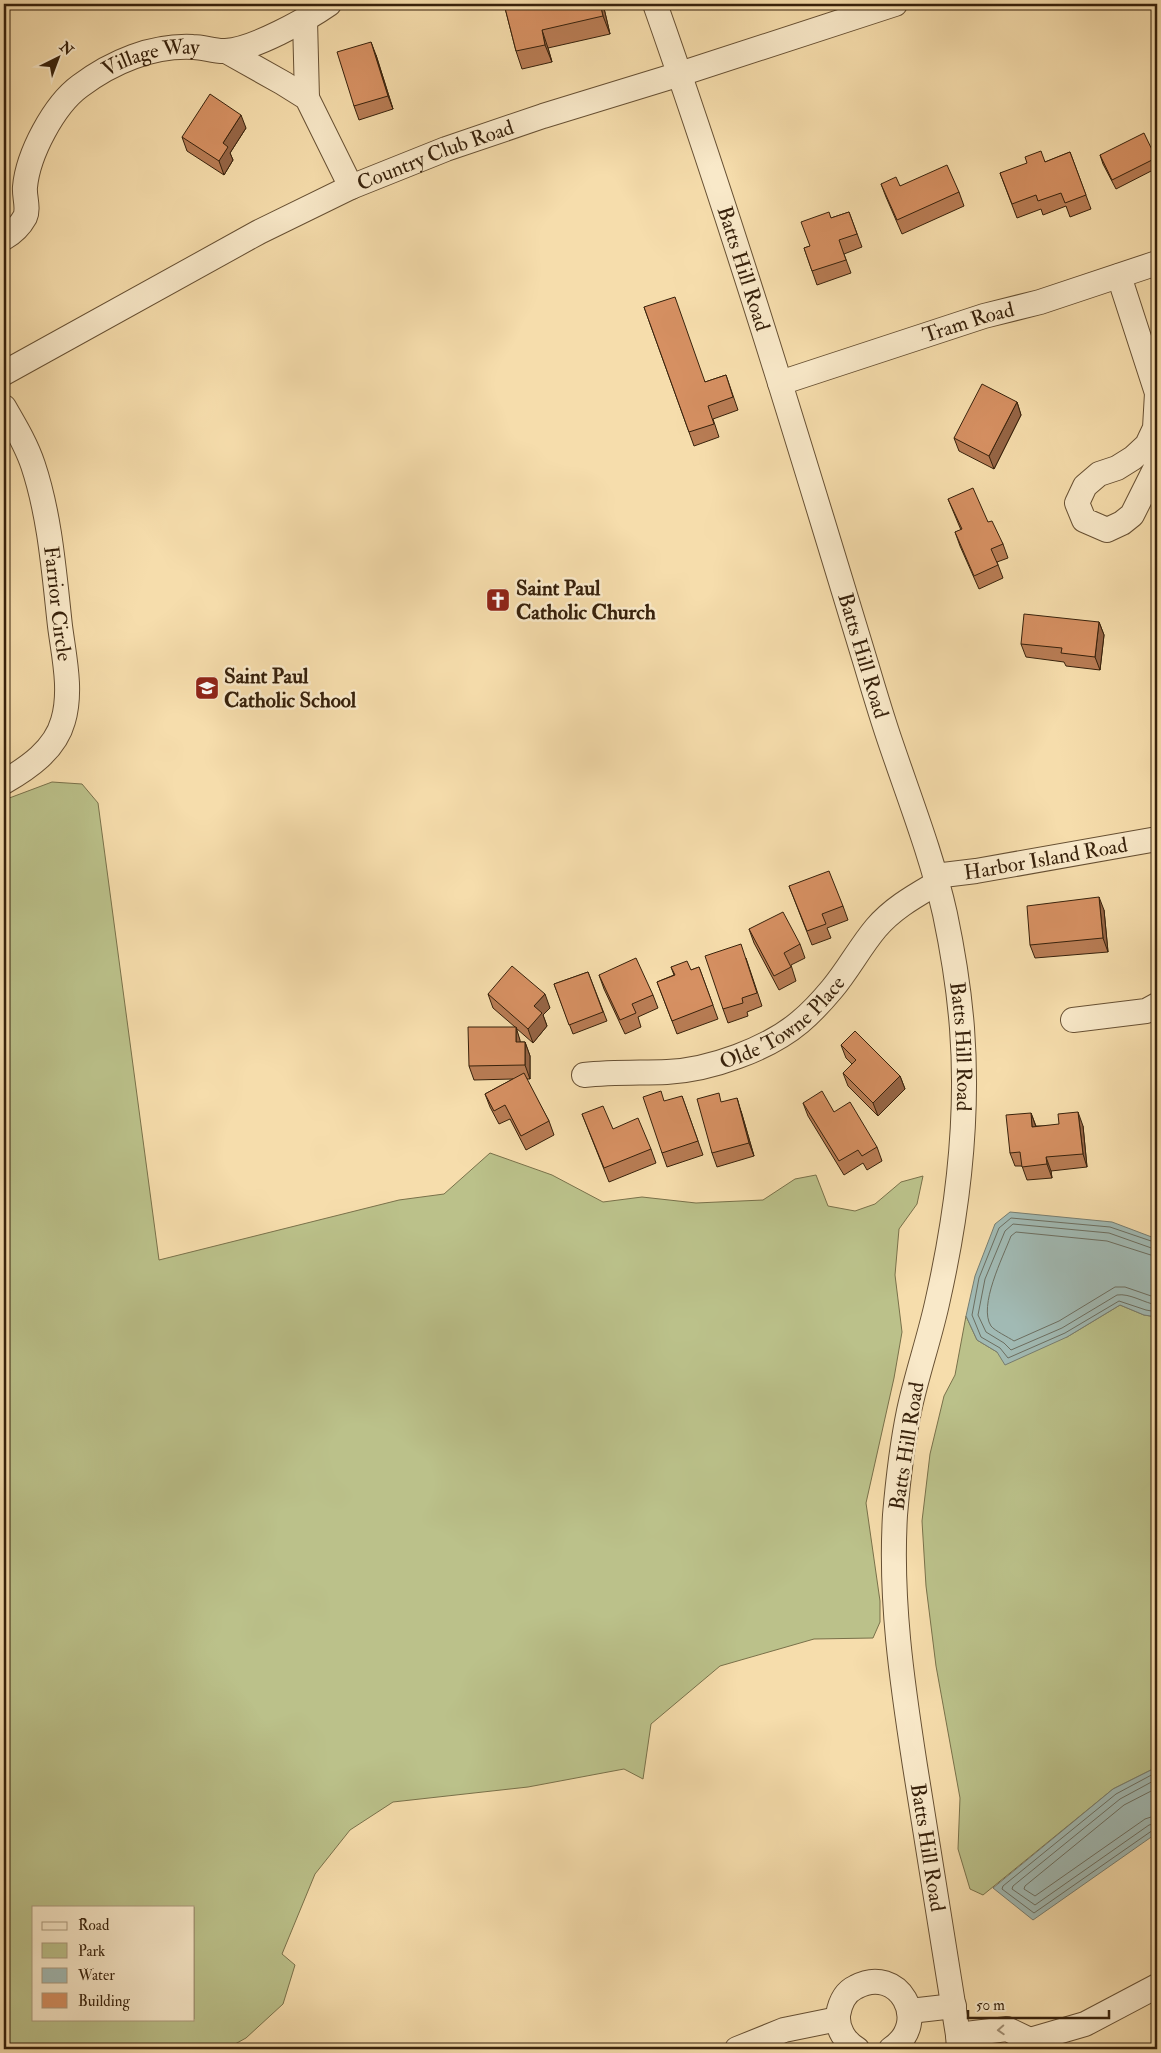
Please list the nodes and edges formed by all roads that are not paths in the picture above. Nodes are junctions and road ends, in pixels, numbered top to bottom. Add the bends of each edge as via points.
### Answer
1 (329, 4) edge
2 (656, 4) edge
3 (895, 4) edge
4 (305, 20) junction
5 (226, 51) junction
6 (680, 74) junction
7 (307, 98) junction
8 (351, 187) junction
9 (4, 238) edge
10 (1157, 263) edge
11 (1119, 276) junction
12 (4, 373) edge
13 (780, 383) junction
14 (4, 407) edge
15 (1156, 429) edge
16 (1157, 465) edge
17 (4, 782) edge
18 (1157, 839) edge
19 (936, 879) junction
20 (1157, 1005) edge
21 (1073, 1020) dead end
22 (584, 1075) dead end
23 (1157, 1986) edge
24 (954, 2006) junction
25 (910, 2011) junction
26 (838, 2019) junction
27 (959, 2042) edge
28 (1027, 2045) edge
29 (737, 2049) edge
30 (857, 2049) edge
31 (891, 2049) edge

1 - 4 street, Village Way
2 - 6 street
3 - 6 street, Country Club Road
4 - 5 street, Village Way via 253,44
4 - 7 street
5 - 7 street, Village Way
5 - 9 street, Village Way via 192,47 158,49 128,58 79,86 60,104 39,141 25,187 26,215 19,227
6 - 8 street, Country Club Road via 455,146
6 - 13 street, Batts Hill Road
7 - 8 street
8 - 12 street, Country Club Road via 259,232
10 - 11 street, Tram Road
11 - 13 street, Tram Road
11 - 15 street via 1157,393
13 - 19 street, Batts Hill Road via 888,737
14 - 17 street, Farrior Circle via 25,444 41,491 52,555 67,697 56,739 26,769
15 - 16 street via 1147,445 1133,458 1099,474 1085,486 1077,503 1084,520 1107,530 1122,523 1132,515
18 - 19 street, Harbor Island Road
19 - 22 street, Olde Towne Place via 875,929 833,988 799,1023 782,1034 721,1062 693,1068
19 - 24 street, Batts Hill Road via 956,972 962,1030 963,1145 948,1252 910,1410 901,1462 894,1569 902,1677
20 - 21 street via 1146,1010
23 - 28 street via 1085,2024
24 - 25 street
24 - 27 street, Batts Hill Road
25 - 26 street via 898,1991 876,1981 853,1988 844,1996
25 - 31 street via 906,2034
26 - 29 street via 784,2030
26 - 30 street via 846,2041
28 -> 27 street via 1007,2029

